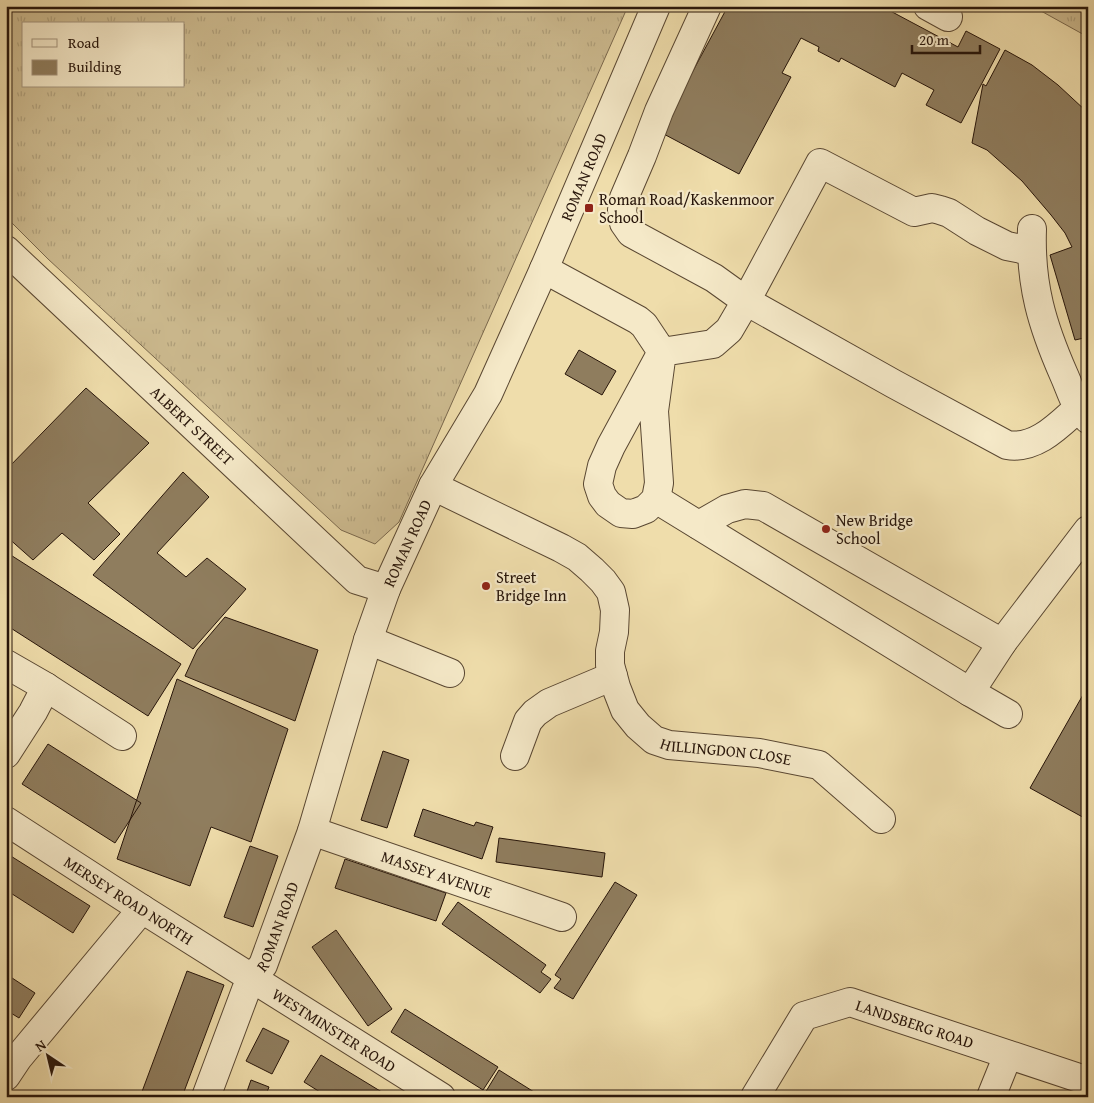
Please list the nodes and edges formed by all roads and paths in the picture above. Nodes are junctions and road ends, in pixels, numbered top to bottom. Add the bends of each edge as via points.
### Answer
1 (656, 6) edge
2 (707, 6) edge
3 (6, 250) edge
4 (544, 269) junction
5 (746, 301) junction
6 (662, 352) junction
7 (1083, 414) edge
8 (433, 486) junction
9 (656, 499) junction
10 (699, 526) junction
11 (1088, 530) edge
12 (386, 589) junction
13 (368, 640) junction
14 (1002, 643) junction
15 (6, 664) edge
16 (450, 674) dead end
17 (613, 676) junction
18 (46, 687) junction
19 (970, 692) junction
20 (1008, 714) dead end
21 (122, 736) dead end
22 (6, 754) edge
23 (515, 756) dead end
24 (882, 819) dead end
25 (6, 820) edge
26 (312, 831) junction
27 (142, 909) junction
28 (562, 917) dead end
29 (252, 978) junction
30 (1008, 1055) junction
31 (10, 1061) edge
32 (1088, 1081) edge
33 (206, 1097) edge
34 (441, 1097) edge
35 (755, 1097) edge
36 (991, 1097) edge

1 - 4 street, ROMAN ROAD
2 - 5 street via 659,111 622,210 624,223 631,233 714,278
3 - 12 street, ALBERT STREET via 357,580
4 - 6 street via 638,320
4 - 8 street, ROMAN ROAD via 488,394
5 - 6 street via 729,330 713,344
5 - 7 street via 1008,445 1027,444
5 - 7 street via 820,163 914,212 932,208 949,213 1007,246 1031,240 1040,314 1054,354
6 - 9 street via 654,411 659,483
6 - 9 street via 611,446 598,484 608,504 621,513 646,510
8 - 12 street, ROMAN ROAD
8 - 17 street, HILLINGDON CLOSE via 561,548 577,557 603,581 611,592 615,610 610,651
9 - 10 street
10 - 14 street via 727,508 745,504 764,506
10 - 19 street
11 - 14 street
12 - 13 street, ROMAN ROAD
13 - 16 street
13 - 26 street, ROMAN ROAD
14 - 19 street
15 - 18 street
17 - 23 street via 535,713 528,721
17 - 24 street, HILLINGDON CLOSE via 625,710 654,740 669,745 759,753 819,766
18 - 21 street
18 - 22 street
19 - 20 street
25 - 27 street, MERSEY ROAD NORTH
26 - 28 street, MASSEY AVENUE
26 - 29 street, ROMAN ROAD via 263,965
27 - 29 street, MERSEY ROAD NORTH
27 - 31 street
29 - 33 street, ROMAN ROAD
29 - 34 street, WESTMINSTER ROAD
30 - 32 street, LANDSBERG ROAD
30 - 35 street, LANDSBERG ROAD via 850,1002 804,1016
30 - 36 street

